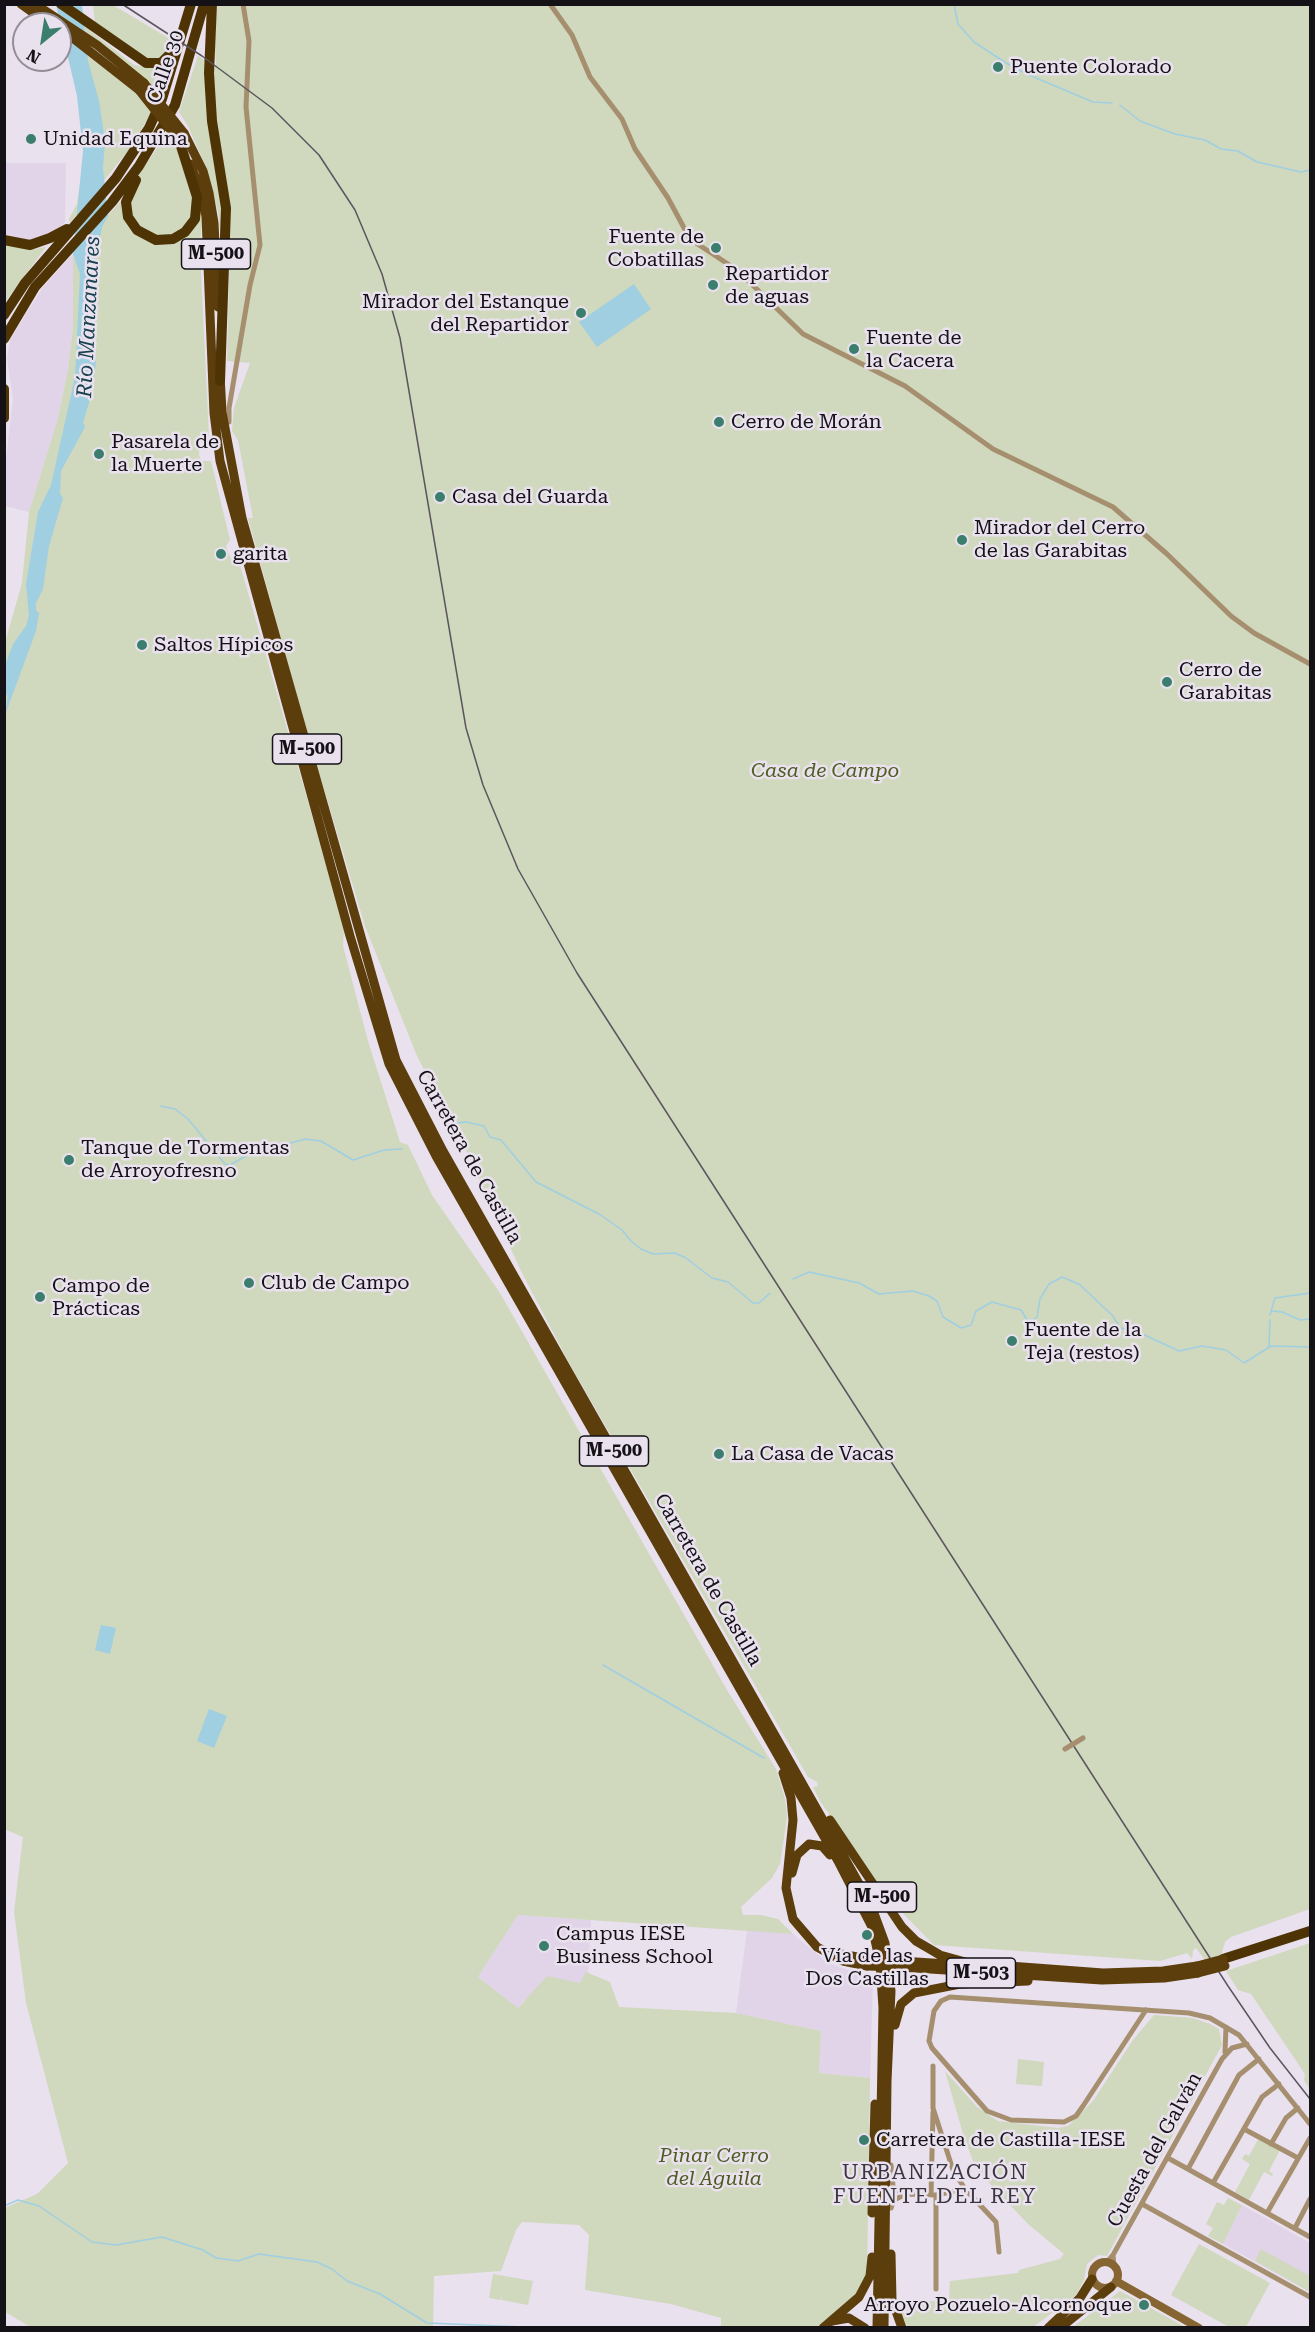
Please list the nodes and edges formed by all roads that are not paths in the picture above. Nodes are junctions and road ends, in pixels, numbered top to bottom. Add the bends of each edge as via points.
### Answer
1 (15, 4) edge
2 (21, 4) edge
3 (61, 4) edge
4 (190, 4) edge
5 (204, 4) edge
6 (212, 4) edge
7 (243, 4) edge
8 (550, 4) edge
9 (32, 7) edge
10 (72, 29) edge
11 (72, 37) edge
12 (179, 45) junction
13 (96, 50) junction
14 (175, 105) junction
15 (180, 138) junction
16 (75, 224) junction
17 (4, 240) edge
18 (4, 315) edge
19 (4, 339) edge
20 (220, 381) junction
21 (4, 389) edge
22 (4, 418) edge
23 (230, 422) dead end
24 (1311, 664) edge
25 (416, 1111) junction
26 (439, 1153) junction
27 (751, 1709) junction
28 (1084, 1737) dead end
29 (1065, 1749) dead end
30 (784, 1750) junction
31 (864, 1911) junction
32 (1311, 1931) edge
33 (1311, 1938) edge
34 (867, 1962) junction
35 (1224, 1963) junction
36 (899, 1964) junction
37 (1031, 1969) junction
38 (1198, 1969) junction
39 (1063, 1978) junction
40 (1146, 2010) junction
41 (1226, 2027) junction
42 (882, 2036) junction
43 (1247, 2044) junction
44 (1222, 2059) junction
45 (1259, 2059) junction
46 (933, 2066) dead end
47 (1279, 2084) junction
48 (888, 2105) junction
49 (933, 2108) junction
50 (1298, 2108) junction
51 (1311, 2124) edge
52 (1244, 2129) junction
53 (887, 2136) junction
54 (1311, 2138) edge
55 (1271, 2144) junction
56 (1168, 2158) junction
57 (1298, 2158) junction
58 (891, 2165) junction
59 (1188, 2169) junction
60 (1213, 2183) junction
61 (965, 2189) junction
62 (906, 2194) junction
63 (933, 2195) junction
64 (1311, 2199) edge
65 (1142, 2204) junction
66 (891, 2208) junction
67 (1267, 2213) junction
68 (1295, 2228) junction
69 (1311, 2237) edge
70 (891, 2245) junction
71 (999, 2252) dead end
72 (1112, 2261) junction
73 (1092, 2278) junction
74 (1114, 2284) junction
75 (936, 2289) dead end
76 (1311, 2297) edge
77 (825, 2325) edge
78 (865, 2328) edge
79 (877, 2328) edge
80 (884, 2328) edge
81 (889, 2328) edge
82 (902, 2328) edge
83 (1048, 2328) edge
84 (1060, 2328) edge
85 (1199, 2328) edge

1 - 9 highway, M-500
2 - 9 highway, M-500
3 - 12 highway via 151,64 165,61
4 - 12 highway, Calle 30
5 - 14 highway, Calle 30
6 - 20 highway via 212,121 226,208
7 - 23 street via 249,41 246,107 260,244 229,408
8 - 24 street via 572,35 590,77 622,119 635,149 690,238 737,270 803,334 905,386 993,449 1113,507 1231,616
10 - 13 highway, Carretera de Castilla / M-500
11 - 13 highway, Carretera de Castilla / M-500
12 - 16 highway, Calle 30 via 149,128 116,178
13 - 15 highway, Carretera de Castilla / M-500, bridge via 142,86
14 - 15 highway via 127,195 132,224 149,238 166,240 180,236 195,219 197,197
14 - 19 highway, Calle 30 via 139,166 35,287
15 - 20 highway, Carretera de Castilla / M-500 via 203,171 212,209
15 - 25 highway, Carretera de Castilla / M-500 via 196,174 206,216 214,413 220,461 375,1024 389,1064
16 - 17 highway via 40,243
16 - 18 highway, Calle 30 via 25,283
20 - 25 highway, Carretera de Castilla / M-500 via 231,466 248,540 384,1024
21 - 22 highway
25 - 26 highway, Carretera de Castilla / M-500
26 - 27 highway, Carretera de Castilla / M-500
26 - 30 highway, Carretera de Castilla / M-500
27 - 31 highway, Carretera de Castilla / M-500
27 - 34 highway, M-503 via 791,1798 793,1820 786,1888 793,1919 817,1947 843,1961
28 - 29 street, bridge
30 - 37 highway, M-500 via 892,1912 916,1941 955,1960
30 - 48 highway, Carretera de Castilla / M-500 via 871,1905 885,1943 891,1991
31 - 34 highway, M-500 via 822,1845 802,1848 793,1865 791,1887 802,1926 831,1951
31 - 42 highway, Carretera de Castilla / M-500 via 880,1962
32 - 35 highway, M-503
33 - 35 highway, M-503
34 - 36 highway, M-503, bridge
35 - 38 highway, M-503, bridge
36 - 37 highway, M-503
36 - 39 highway, M-503
37 - 38 highway, M-503 via 1132,1973
38 - 39 highway, M-503 via 1133,1980
39 - 48 highway via 948,1985 922,1990 906,1999 895,2023
40 - 40 street via 950,1997 934,2011 930,2041 987,2111 1011,2120 1064,2122 1076,2116
40 - 41 street via 1189,2013
41 - 43 street
41 - 44 street, Cuesta del Galván via 1227,2045
42 - 77 highway, M-500 via 872,2130 870,2276 859,2297
42 - 79 highway, Carretera de Castilla / M-500
43 - 44 street, Cuesta del Galván via 1230,2050
43 - 45 street
44 - 56 street, Cuesta del Galván
45 - 47 street
45 - 59 street via 1239,2075
46 - 49 street
47 - 50 street
47 - 52 street via 1262,2097
48 - 53 highway, Carretera de Castilla / M-500
49 - 61 street via 953,2170
49 - 63 street
50 - 51 street
50 - 55 street via 1286,2118
52 - 55 street
52 - 60 street
53 - 58 highway, M-500
53 - 80 highway, Carretera de Castilla / M-500
54 - 57 street
55 - 57 street
56 - 59 street
56 - 65 street, Cuesta del Galván
57 - 67 street
58 - 62 street via 893,2186
58 - 66 highway, M-500
59 - 60 street
60 - 67 street
61 - 63 street
61 - 71 street via 996,2222
62 - 63 street
62 - 66 street via 894,2200
63 - 75 street
64 - 68 street
65 - 72 street, Cuesta del Galván
65 - 76 street
66 - 70 highway, M-500
67 - 68 street
68 - 69 street
70 - 81 highway, M-500
70 - 82 highway, M-500 via 892,2300
72 - 73 main road via 1094,2267
72 - 74 main road via 1118,2273
73 - 74 main road via 1099,2287
73 - 83 highway via 1080,2298
74 - 84 highway
74 - 85 main road
77 - 78 highway, M-500 via 838,2318 849,2318

